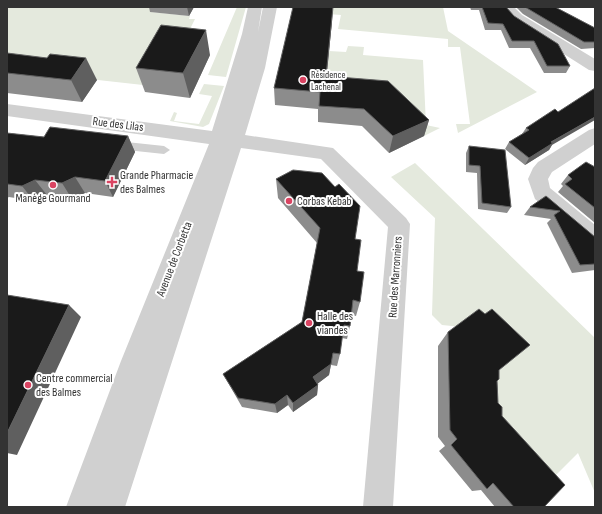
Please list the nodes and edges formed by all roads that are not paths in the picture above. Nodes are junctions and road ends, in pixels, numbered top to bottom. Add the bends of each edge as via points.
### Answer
1 (255, 7) edge
2 (270, 7) edge
3 (505, 7) edge
4 (594, 65) edge
5 (7, 110) edge
6 (595, 135) edge
7 (228, 139) junction
8 (105, 143) edge
9 (164, 150) dead end
10 (595, 237) edge
11 (81, 507) edge
12 (110, 507) edge
13 (378, 507) edge

1 - 7 street, Avenue de Corbetta via 250,34 222,126
2 - 7 street, Avenue de Corbetta via 264,43 244,116
3 - 4 street via 517,18
5 - 7 street, Rue des Lilas
6 - 10 street via 544,167 538,177 542,193
7 - 11 street, Avenue de Corbetta via 134,362
7 - 12 street, Avenue de Corbetta
7 - 13 street, Rue des Marronniers via 326,153 399,224
8 - 9 lane

